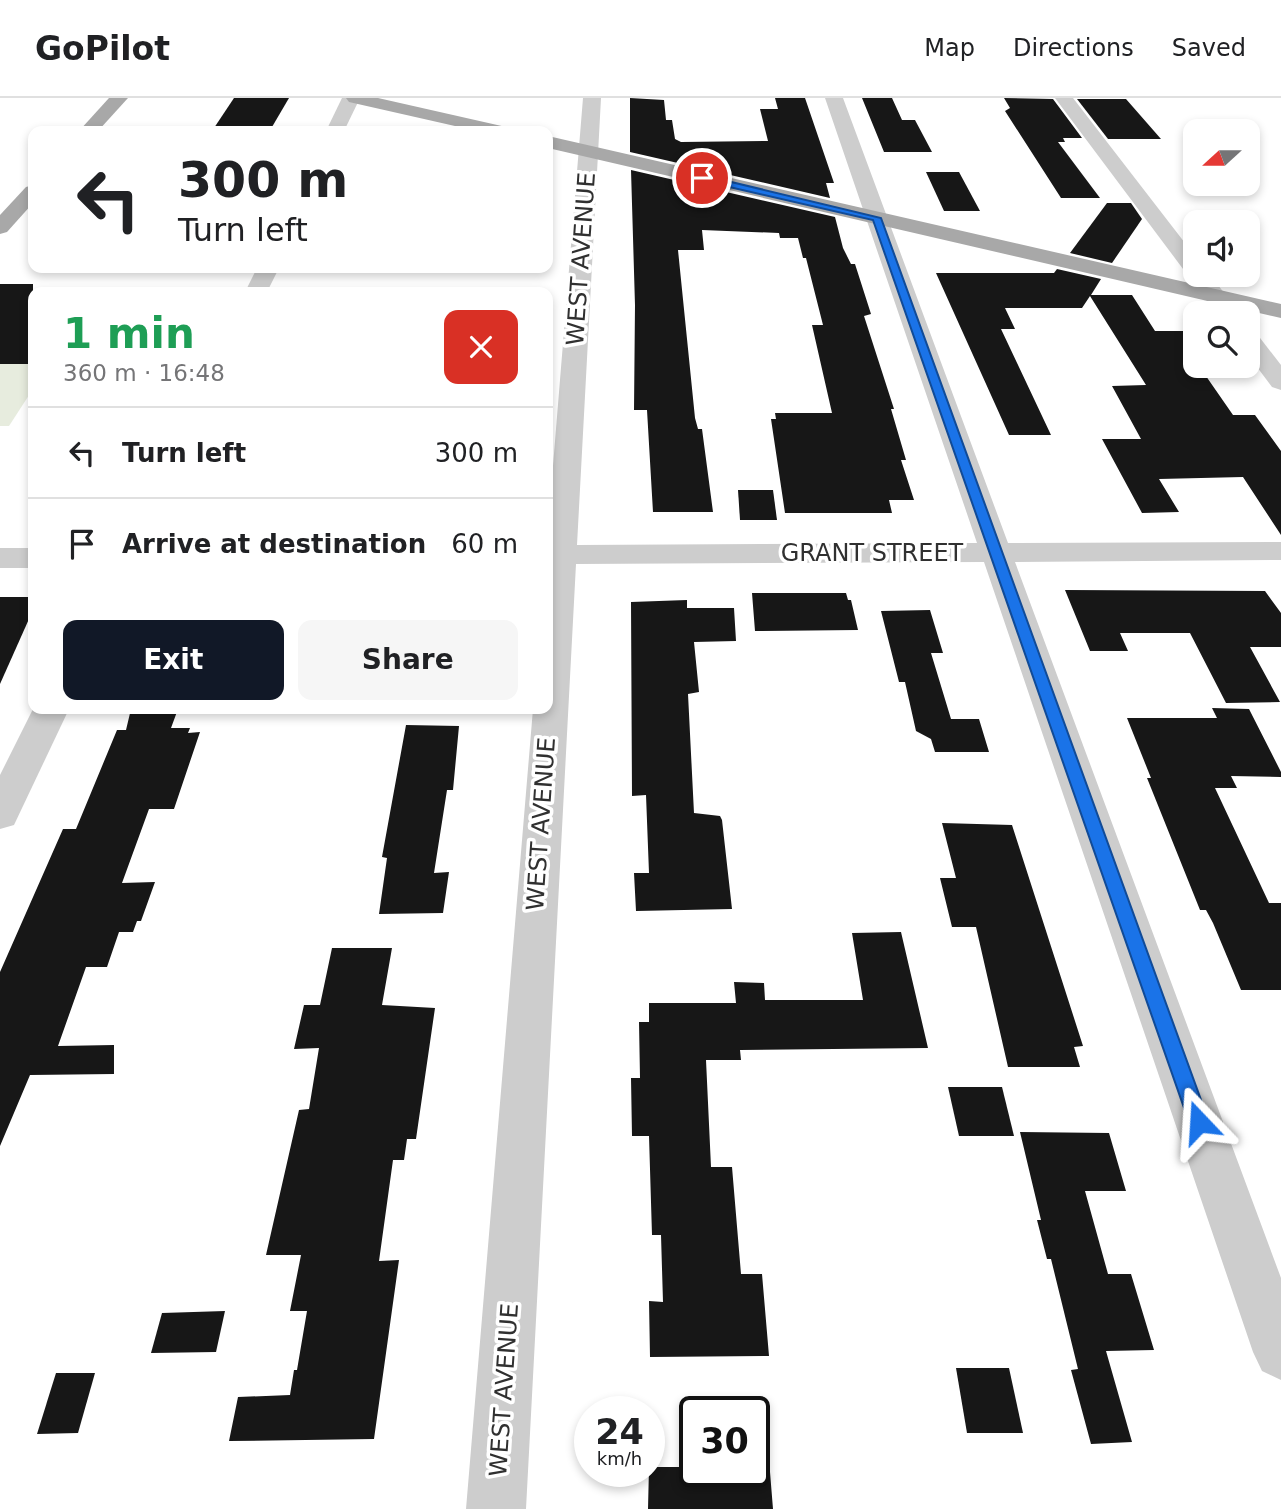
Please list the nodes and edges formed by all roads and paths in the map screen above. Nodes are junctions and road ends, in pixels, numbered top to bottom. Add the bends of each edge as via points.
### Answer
1 (119, 98) edge
2 (353, 98) edge
3 (592, 98) edge
4 (834, 98) edge
5 (1064, 98) edge
6 (93, 126) edge
7 (338, 126) edge
8 (478, 126) edge
9 (553, 143) edge
10 (589, 152) junction
11 (28, 197) edge
12 (877, 218) junction
13 (0, 228) edge
14 (1183, 255) edge
15 (1208, 287) edge
16 (1209, 301) edge
17 (1219, 301) edge
18 (1260, 309) edge
19 (1281, 311) edge
20 (1260, 355) edge
21 (1281, 382) edge
22 (1281, 551) edge
23 (997, 552) junction
24 (553, 555) edge
25 (0, 558) edge
26 (28, 558) edge
27 (49, 714) edge
28 (544, 714) edge
29 (0, 814) edge
30 (1281, 1352) edge
31 (496, 1509) edge

1 - 6 main road
2 - 7 street
2 - 8 main road
3 - 10 street, WEST AVENUE
4 - 12 street
5 - 14 street
9 - 10 main road
10 - 12 main road
10 - 24 street, WEST AVENUE
11 - 13 main road
12 - 16 main road
12 - 23 street
15 - 17 street
18 - 19 main road
20 - 21 street
22 - 23 street, GRANT STREET
23 - 24 street, GRANT STREET
23 - 30 street
25 - 26 street
27 - 29 street
28 - 31 street, WEST AVENUE

